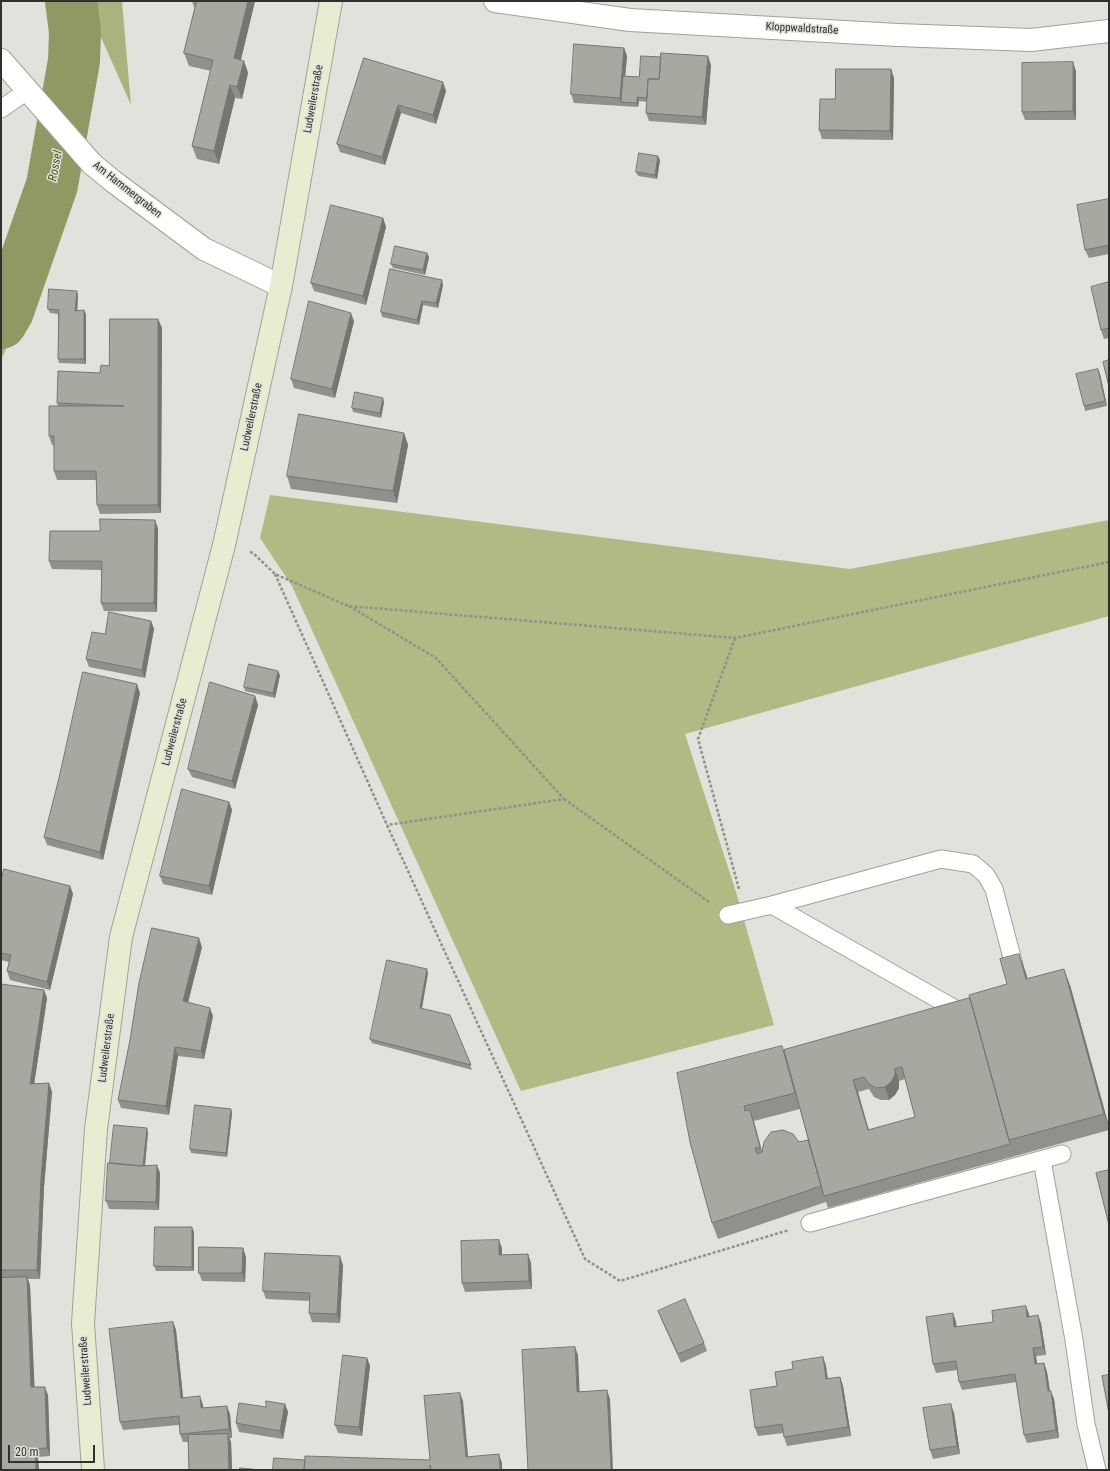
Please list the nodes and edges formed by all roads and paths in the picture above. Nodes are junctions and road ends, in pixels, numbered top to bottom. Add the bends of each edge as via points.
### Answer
1 (331, 1) edge
2 (495, 1) edge
3 (1109, 31) edge
4 (1, 60) edge
5 (27, 91) junction
6 (1, 109) edge
7 (281, 286) junction
8 (224, 545) junction
9 (1109, 562) edge
10 (275, 574) junction
11 (348, 606) junction
12 (735, 638) junction
13 (564, 799) junction
14 (387, 825) junction
15 (772, 905) junction
16 (745, 911) junction
17 (728, 915) joint
18 (1014, 965) edge
19 (957, 1010) edge
20 (1062, 1154) dead end
21 (1042, 1160) junction
22 (810, 1223) joint
23 (93, 1470) edge
24 (1097, 1470) edge

1 - 7 main road, Ludweilerstraße
2 - 3 street, Kloppwaldstraße via 630,20 898,35 1031,40
4 - 5 street, Am Hammergraben
5 - 6 lane
5 - 7 street, Am Hammergraben via 92,164 114,182 204,249
7 - 8 main road, Ludweilerstraße
8 - 10 path via 253,553
8 - 23 main road, Ludweilerstraße via 121,937 96,1129 83,1323
9 - 12 path
10 - 11 path
10 - 14 path
11 - 12 path
11 - 13 path via 436,658
12 - 16 path via 698,739
13 - 14 path
13 - 17 path
14 - 22 path via 585,1259 620,1281
15 - 16 lane
15 - 18 lane via 941,859 973,864 986,875 994,889
15 - 19 lane
16 - 17 lane
20 - 21 lane
21 - 22 lane
21 - 24 lane via 1086,1424

